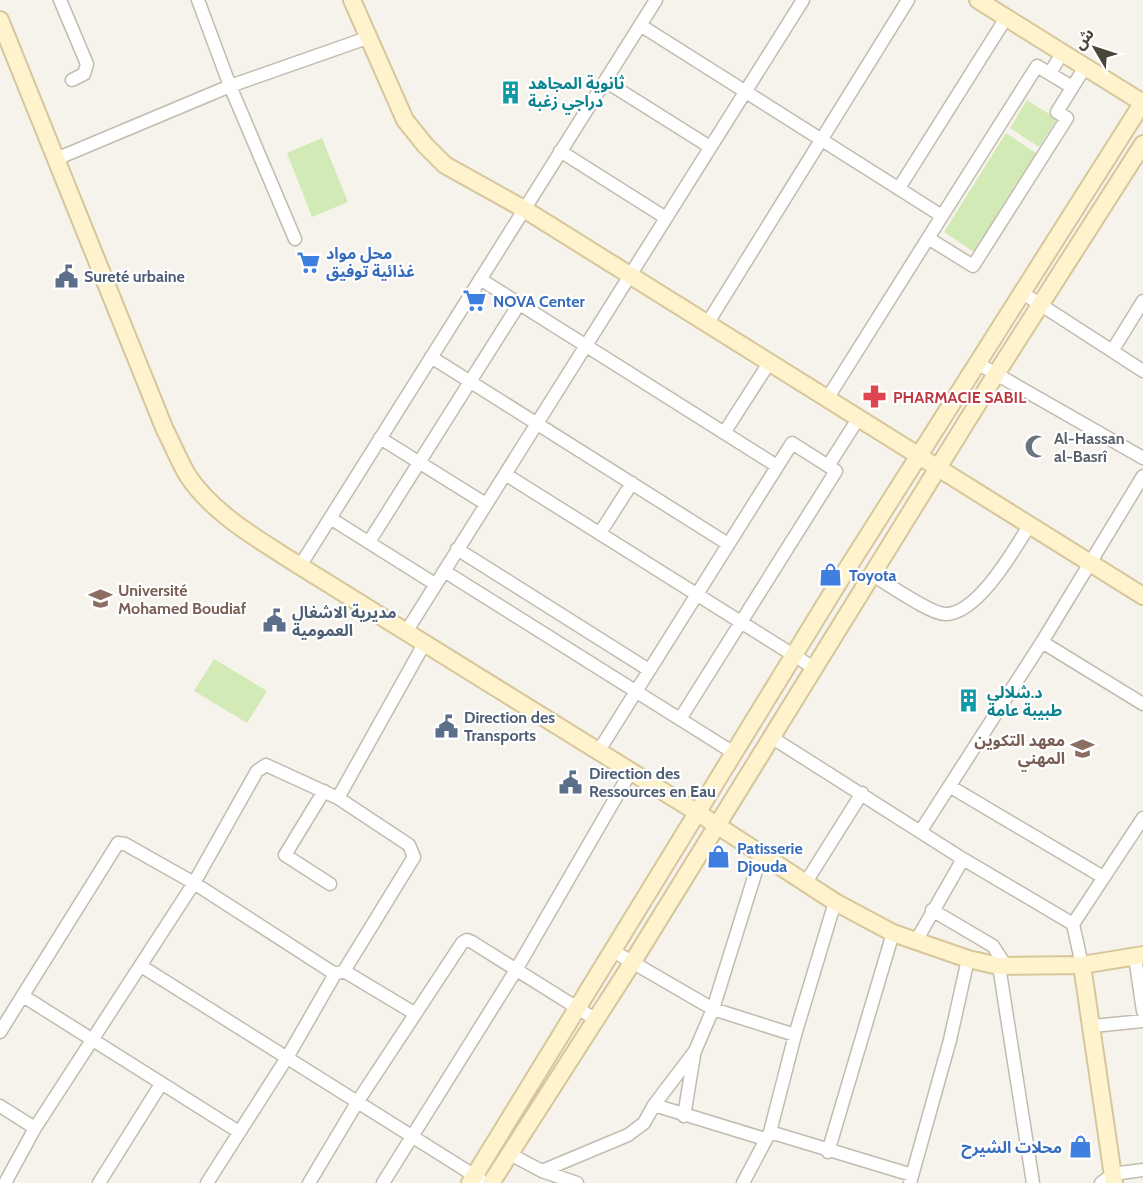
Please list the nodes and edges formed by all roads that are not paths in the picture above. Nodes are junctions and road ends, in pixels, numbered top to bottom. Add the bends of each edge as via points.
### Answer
1 (60, 0) edge
2 (198, 0) edge
3 (352, 0) edge
4 (656, 0) edge
5 (788, 0) edge
6 (908, 0) edge
7 (978, 0) edge
8 (801, 4) edge
9 (1006, 18) junction
10 (0, 20) edge
11 (640, 25) junction
12 (367, 38) junction
13 (1063, 52) junction
14 (1085, 67) junction
15 (1050, 73) junction
16 (72, 80) dead end
17 (605, 81) junction
18 (230, 86) junction
19 (1072, 87) junction
20 (745, 92) junction
21 (1143, 103) edge
22 (822, 140) junction
23 (1143, 144) edge
24 (710, 147) junction
25 (560, 151) junction
26 (56, 159) junction
27 (899, 188) junction
28 (524, 209) junction
29 (942, 216) junction
30 (666, 218) junction
31 (928, 238) junction
32 (295, 239) dead end
33 (630, 275) junction
34 (480, 279) junction
35 (1021, 292) junction
36 (1143, 301) edge
37 (519, 304) junction
38 (1040, 304) junction
39 (707, 324) junction
40 (585, 346) junction
41 (1112, 351) junction
42 (431, 357) junction
43 (769, 363) junction
44 (977, 363) junction
45 (1143, 371) edge
46 (996, 374) junction
47 (470, 382) junction
48 (827, 399) junction
49 (858, 418) junction
50 (536, 424) junction
51 (724, 433) junction
52 (380, 438) junction
53 (919, 457) junction
54 (1143, 458) edge
55 (419, 462) junction
56 (777, 466) junction
57 (828, 466) junction
58 (938, 467) junction
59 (505, 474) junction
60 (1143, 476) edge
61 (632, 483) junction
62 (486, 504) junction
63 (330, 518) junction
64 (1029, 526) junction
65 (600, 533) junction
66 (369, 542) junction
67 (728, 544) junction
68 (457, 549) junction
69 (1090, 565) junction
70 (300, 566) junction
71 (444, 571) junction
72 (872, 575) junction
73 (435, 584) junction
74 (697, 594) junction
75 (1143, 596) edge
76 (741, 622) junction
77 (405, 632) junction
78 (1042, 642) junction
79 (424, 644) junction
80 (795, 656) junction
81 (814, 668) junction
82 (649, 670) junction
83 (636, 691) junction
84 (1143, 704) edge
85 (680, 719) junction
86 (771, 737) junction
87 (598, 752) junction
88 (734, 753) junction
89 (630, 773) junction
90 (951, 787) junction
91 (324, 791) junction
92 (862, 793) junction
93 (338, 798) junction
94 (698, 813) junction
95 (1143, 818) edge
96 (716, 826) junction
97 (920, 832) junction
98 (761, 855) junction
99 (963, 858) junction
100 (1103, 877) junction
101 (806, 882) junction
102 (194, 883) junction
103 (330, 884) dead end
104 (835, 902) junction
105 (932, 910) junction
106 (1073, 924) junction
107 (893, 933) junction
108 (916, 941) junction
109 (613, 951) junction
110 (1139, 956) edge
111 (968, 959) junction
112 (632, 963) junction
113 (1082, 965) junction
114 (141, 966) junction
115 (1002, 966) junction
116 (516, 970) junction
117 (339, 973) junction
118 (23, 996) junction
119 (576, 1009) junction
120 (713, 1009) junction
121 (1143, 1011) edge
122 (414, 1013) junction
123 (595, 1019) junction
124 (1143, 1020) edge
125 (1093, 1026) junction
126 (0, 1032) edge
127 (795, 1035) junction
128 (93, 1041) junction
129 (695, 1052) junction
130 (288, 1056) junction
131 (161, 1084) junction
132 (358, 1101) junction
133 (654, 1105) junction
134 (0, 1106) edge
135 (684, 1116) junction
136 (35, 1128) junction
137 (239, 1132) junction
138 (411, 1134) junction
139 (767, 1136) junction
140 (828, 1152) junction
141 (510, 1154) junction
142 (1143, 1170) edge
143 (542, 1171) junction
144 (911, 1179) edge
145 (1109, 1180) edge
146 (481, 1181) edge
147 (4, 1183) edge
148 (99, 1183) edge
149 (207, 1183) edge
150 (309, 1183) edge
151 (383, 1183) edge
152 (577, 1183) edge
153 (743, 1183) edge
154 (1033, 1183) edge

1 - 16 street via 87,64 84,74
2 - 18 street
3 - 12 street
4 - 11 street
5 - 8 street
6 - 22 street
7 - 9 street
8 - 20 street
9 - 13 street
9 - 27 street
10 - 26 street
11 - 17 street
11 - 20 street
12 - 18 street
12 - 28 street via 405,120 425,145 445,165
13 - 14 street
13 - 15 street
14 - 19 street
14 - 21 street
15 - 19 street
15 - 29 street via 1037,66
17 - 24 street
17 - 25 street
18 - 26 street
18 - 32 street
19 - 31 street via 1057,112 1067,118 973,266
20 - 22 street
20 - 24 street
21 - 35 street
22 - 27 street
22 - 39 street
23 - 38 street
24 - 30 street
25 - 28 street
25 - 30 street
26 - 70 street via 165,430 189,477 241,527
27 - 29 street
28 - 33 street
28 - 34 street
29 - 31 street
30 - 33 street
31 - 48 street
33 - 39 street
33 - 40 street
34 - 37 street
34 - 42 street
35 - 38 street
35 - 44 street
36 - 41 street
37 - 40 street
37 - 47 street
38 - 41 street
38 - 46 street
39 - 43 street
40 - 50 street
40 - 51 street
41 - 45 street
42 - 47 street
42 - 52 street
43 - 48 street
43 - 51 street
44 - 46 street
44 - 53 street
46 - 54 street
46 - 58 street
47 - 50 street
47 - 55 street
48 - 49 street
49 - 53 street
49 - 57 street
50 - 59 street
50 - 61 street
51 - 56 street
52 - 55 street
52 - 63 street
53 - 58 street
53 - 80 street
55 - 62 street
55 - 66 street
56 - 57 street via 792,443
56 - 67 street
57 - 76 street via 836,471
58 - 64 street
58 - 72 street
59 - 62 street
59 - 65 street
60 - 69 street
61 - 65 street
61 - 67 street
62 - 68 street
63 - 66 street
63 - 70 street
64 - 69 street
64 - 72 street via 1000,573 977,598 954,613 935,612
65 - 74 street
66 - 73 street
67 - 74 street
68 - 71 street
68 - 82 street
69 - 75 street
69 - 78 street
70 - 77 street
71 - 73 street
71 - 83 street
72 - 81 street
73 - 77 street
74 - 76 street
74 - 82 street
76 - 80 street
76 - 85 street
77 - 79 street
78 - 84 street
78 - 90 street
79 - 87 street
79 - 93 street
80 - 81 street
80 - 88 street
81 - 86 street
82 - 83 street
83 - 85 street
83 - 87 street
85 - 88 street
86 - 92 street
86 - 96 street
87 - 89 street
88 - 94 street
89 - 94 street
89 - 116 street
90 - 97 street
90 - 100 street
91 - 93 street
91 - 102 street via 262,766
91 - 103 street via 285,855
92 - 97 street
92 - 101 street
93 - 117 street via 409,845 414,857
94 - 96 street
94 - 109 street
95 - 100 street
96 - 98 street
96 - 112 street
97 - 99 street
98 - 101 street
98 - 120 street
99 - 105 street
99 - 106 street
100 - 106 street
101 - 104 street
102 - 114 street
102 - 117 street
102 - 118 street via 118,843
104 - 107 street
104 - 127 street
105 - 108 street
105 - 115 street via 993,946
106 - 113 street
107 - 108 street
107 - 140 street
108 - 111 street
109 - 112 street
109 - 119 street
110 - 113 street
110 - 121 street
111 - 115 street
111 - 144 street
112 - 120 street
112 - 123 street
113 - 115 street
113 - 125 street
114 - 128 street
114 - 130 street
115 - 154 street
116 - 119 street
116 - 122 street via 467,940
116 - 138 street
117 - 122 street
117 - 130 street
118 - 126 street
118 - 128 street
119 - 123 street
119 - 146 street
120 - 127 street
120 - 129 street
122 - 132 street
123 - 141 street
124 - 125 street
125 - 145 street
127 - 139 street
128 - 131 street
128 - 136 street
129 - 133 street
129 - 135 street
130 - 132 street
130 - 137 street
131 - 137 street
131 - 148 street
132 - 138 street
132 - 150 street
133 - 135 street
133 - 143 street via 644,1123 628,1135
134 - 136 street
135 - 139 street
136 - 147 street
137 - 149 street
138 - 146 street
138 - 151 street
139 - 140 street
139 - 153 street
140 - 144 street
141 - 143 street
141 - 146 street
142 - 145 street
143 - 152 street

